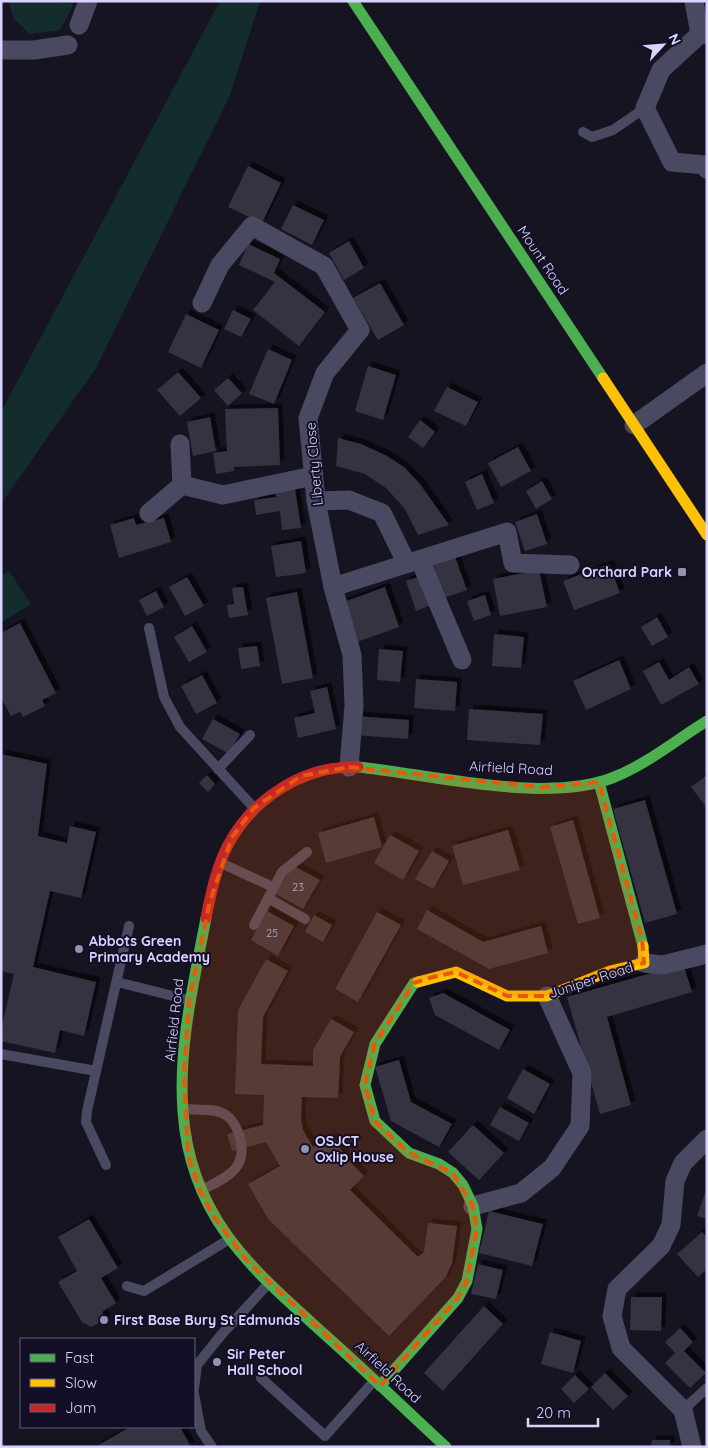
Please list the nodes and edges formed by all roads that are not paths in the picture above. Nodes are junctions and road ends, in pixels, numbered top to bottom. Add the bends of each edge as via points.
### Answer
1 (88, 1) edge
2 (353, 1) edge
3 (694, 1) edge
4 (79, 25) dead end
5 (703, 35) edge
6 (68, 45) dead end
7 (1, 50) edge
8 (645, 108) junction
9 (583, 132) dead end
10 (707, 168) edge
11 (202, 303) dead end
12 (707, 373) edge
13 (634, 425) junction
14 (180, 444) dead end
15 (313, 476) junction
16 (182, 485) junction
17 (316, 500) junction
18 (149, 513) dead end
19 (707, 535) edge
20 (413, 561) junction
21 (570, 565) dead end
22 (333, 587) junction
23 (149, 628) dead end
24 (462, 660) dead end
25 (707, 721) edge
26 (250, 735) dead end
27 (349, 767) junction
28 (218, 769) junction
29 (599, 782) junction
30 (254, 808) junction
31 (307, 852) dead end
32 (221, 863) junction
33 (273, 887) junction
34 (268, 898) junction
35 (305, 919) dead end
36 (254, 925) dead end
37 (129, 926) dead end
38 (707, 954) edge
39 (644, 963) junction
40 (117, 982) junction
41 (547, 996) junction
42 (189, 1000) junction
43 (1, 1054) edge
44 (96, 1071) junction
45 (184, 1108) junction
46 (707, 1139) edge
47 (106, 1165) dead end
48 (200, 1191) junction
49 (473, 1206) junction
50 (229, 1239) junction
51 (269, 1283) junction
52 (128, 1286) dead end
53 (262, 1378) dead end
54 (195, 1381) edge
55 (378, 1383) junction
56 (707, 1388) edge
57 (195, 1399) edge
58 (683, 1410) junction
59 (212, 1447) edge
60 (446, 1447) edge
61 (692, 1447) edge

1 - 4 street
2 - 13 street, Mount Road
3 - 5 street
5 - 8 street via 661,70
6 - 7 street
8 - 9 lane via 613,130 592,137
8 - 10 street via 672,162 706,165
11 - 15 street, Liberty Close via 220,265 252,226 324,266 360,330 324,373 308,418
12 - 13 street
13 - 19 street, Mount Road
14 - 16 street
15 - 16 street via 222,495
15 - 17 street, Liberty Close
16 - 18 street
17 - 20 street via 349,500 382,514
17 - 22 street, Liberty Close
20 - 21 street via 506,532 512,564
20 - 22 street
20 - 24 street
22 - 27 street, Liberty Close via 352,655 354,706
23 - 28 lane via 164,697 180,727
25 - 29 street, Airfield Road via 629,769
26 - 28 lane
27 - 29 street, Airfield Road via 541,787
27 - 30 street, Airfield Road via 301,776
28 - 30 lane
29 - 39 street, Juniper Road via 642,938
30 - 32 street, Airfield Road via 232,837
31 - 33 lane via 282,872
32 - 33 lane
32 - 42 street, Airfield Road
33 - 34 lane
34 - 35 lane
34 - 36 lane
37 - 40 lane
38 - 39 street, Juniper Road via 663,966
39 - 41 street, Juniper Road via 610,971
40 - 42 lane
40 - 44 lane
41 - 49 street via 582,1073 580,1126 552,1168 521,1193
41 - 49 street, Juniper Road via 507,996 456,972 433,977 414,983 375,1044 365,1085 375,1121 409,1153 440,1164 453,1173 464,1185
42 - 45 street, Airfield Road
43 - 44 lane
44 - 47 lane via 86,1122
45 - 48 street, Airfield Road via 188,1156
45 - 48 lane via 226,1116 238,1130 243,1150 240,1164 231,1174
46 - 58 street via 683,1163 676,1181 672,1225 661,1246 617,1289 612,1316 621,1348
48 - 50 street, Airfield Road
49 - 55 street, Juniper Road via 477,1229 468,1281 458,1298
50 - 51 street, Airfield Road
50 - 52 lane via 144,1292
51 - 54 lane via 197,1365
51 - 55 street, Airfield Road
53 - 55 lane via 325,1436
55 - 60 street, Airfield Road
56 - 58 lane
57 - 59 lane via 201,1431
58 - 61 street

